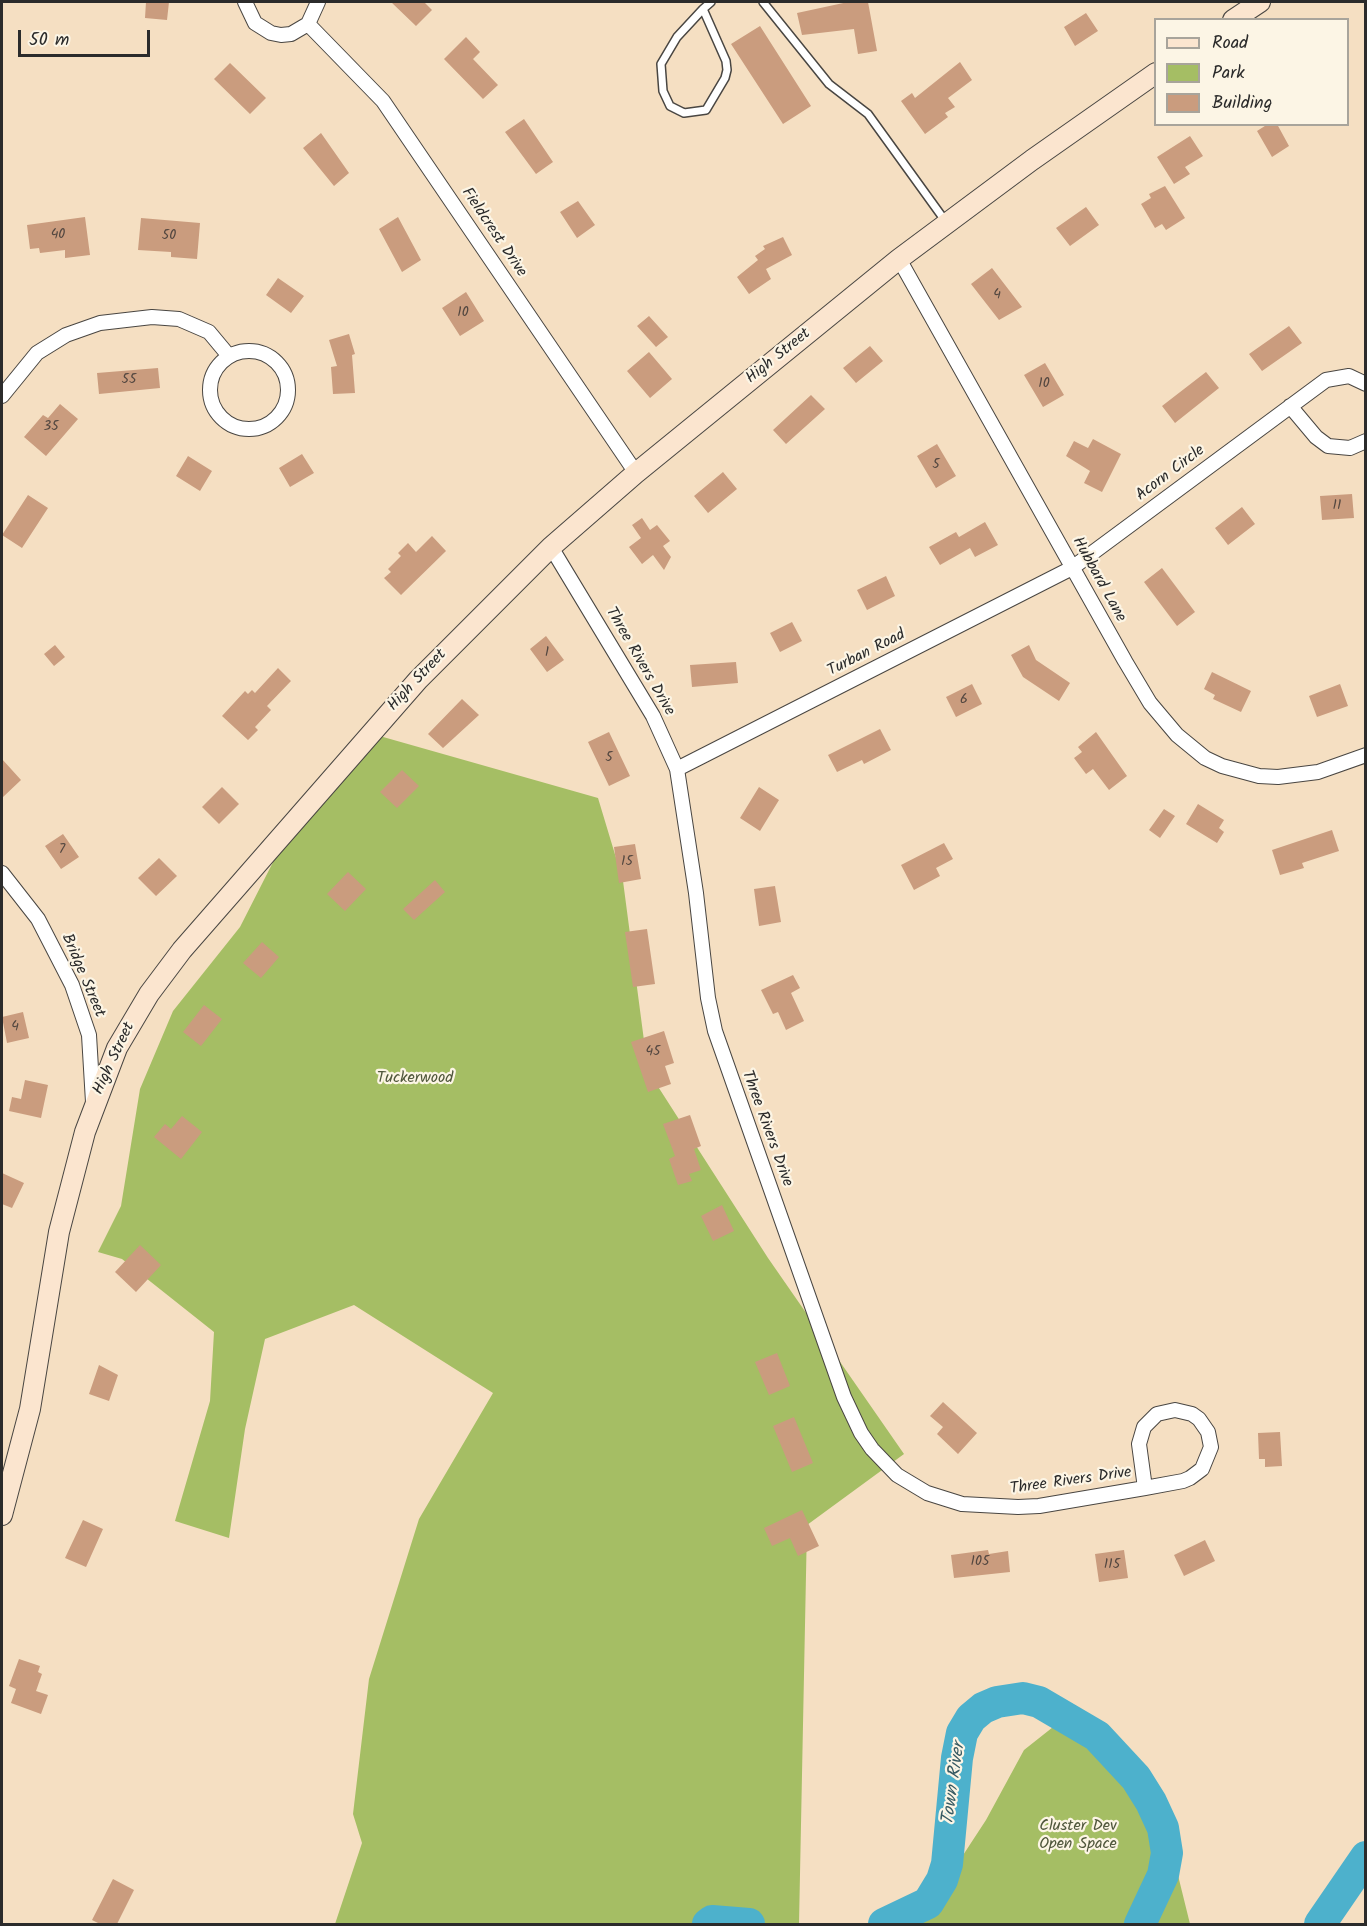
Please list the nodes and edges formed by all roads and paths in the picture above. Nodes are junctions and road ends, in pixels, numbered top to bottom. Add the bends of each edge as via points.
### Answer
1 (245, 2) edge
2 (318, 2) edge
3 (711, 2) edge
4 (763, 2) edge
5 (1260, 2) edge
6 (703, 9) junction
7 (1236, 18) edge
8 (308, 24) junction
9 (1154, 74) edge
10 (947, 224) junction
11 (899, 259) junction
12 (229, 356) junction
13 (1365, 384) edge
14 (2, 396) edge
15 (1290, 406) junction
16 (1365, 441) edge
17 (636, 473) junction
18 (551, 547) junction
19 (1072, 568) junction
20 (1365, 755) edge
21 (677, 769) junction
22 (2, 873) edge
23 (94, 1107) junction
24 (1145, 1488) junction
25 (2, 1515) edge

1 - 8 street via 255,23 271,33 291,34
2 - 8 street
3 - 6 lane
4 - 10 lane via 829,84 868,114
5 - 7 street
6 - 6 lane via 727,70 706,110 684,113 670,106 663,91 661,64 677,37
8 - 17 street, Fieldcrest Drive via 384,101
9 - 10 street, High Street
10 - 11 street, High Street
11 - 17 street, High Street
11 - 19 street, Hubbard Lane
12 - 12 street via 216,368 210,385 216,410 236,426 253,429 269,423 282,410 288,392 285,374 273,359 256,351
12 - 14 street via 209,333 189,322 165,317 119,320 82,328 51,344 22,368
13 - 15 street, Acorn Circle via 1348,376 1333,377
15 - 16 street via 1316,438 1328,446 1350,448
15 - 19 street, Acorn Circle
17 - 18 street, High Street
18 - 21 street, Three Rivers Drive via 653,716
18 - 23 street, High Street via 418,680 182,950 128,1030
19 - 20 street, Hubbard Lane via 1150,703 1177,735 1204,758 1240,772 1278,777 1318,772
19 - 21 street, Turban Road
21 - 24 street, Three Rivers Drive via 715,1031 844,1397 861,1433 884,1463 910,1484 962,1504 1018,1508
22 - 23 street, Bridge Street via 38,919 72,985 88,1035
23 - 25 street, High Street via 64,1208 30,1409
24 - 24 street, Three Rivers Drive via 1183,1481 1202,1469 1211,1447 1208,1432 1199,1419 1174,1410 1150,1420 1139,1444

